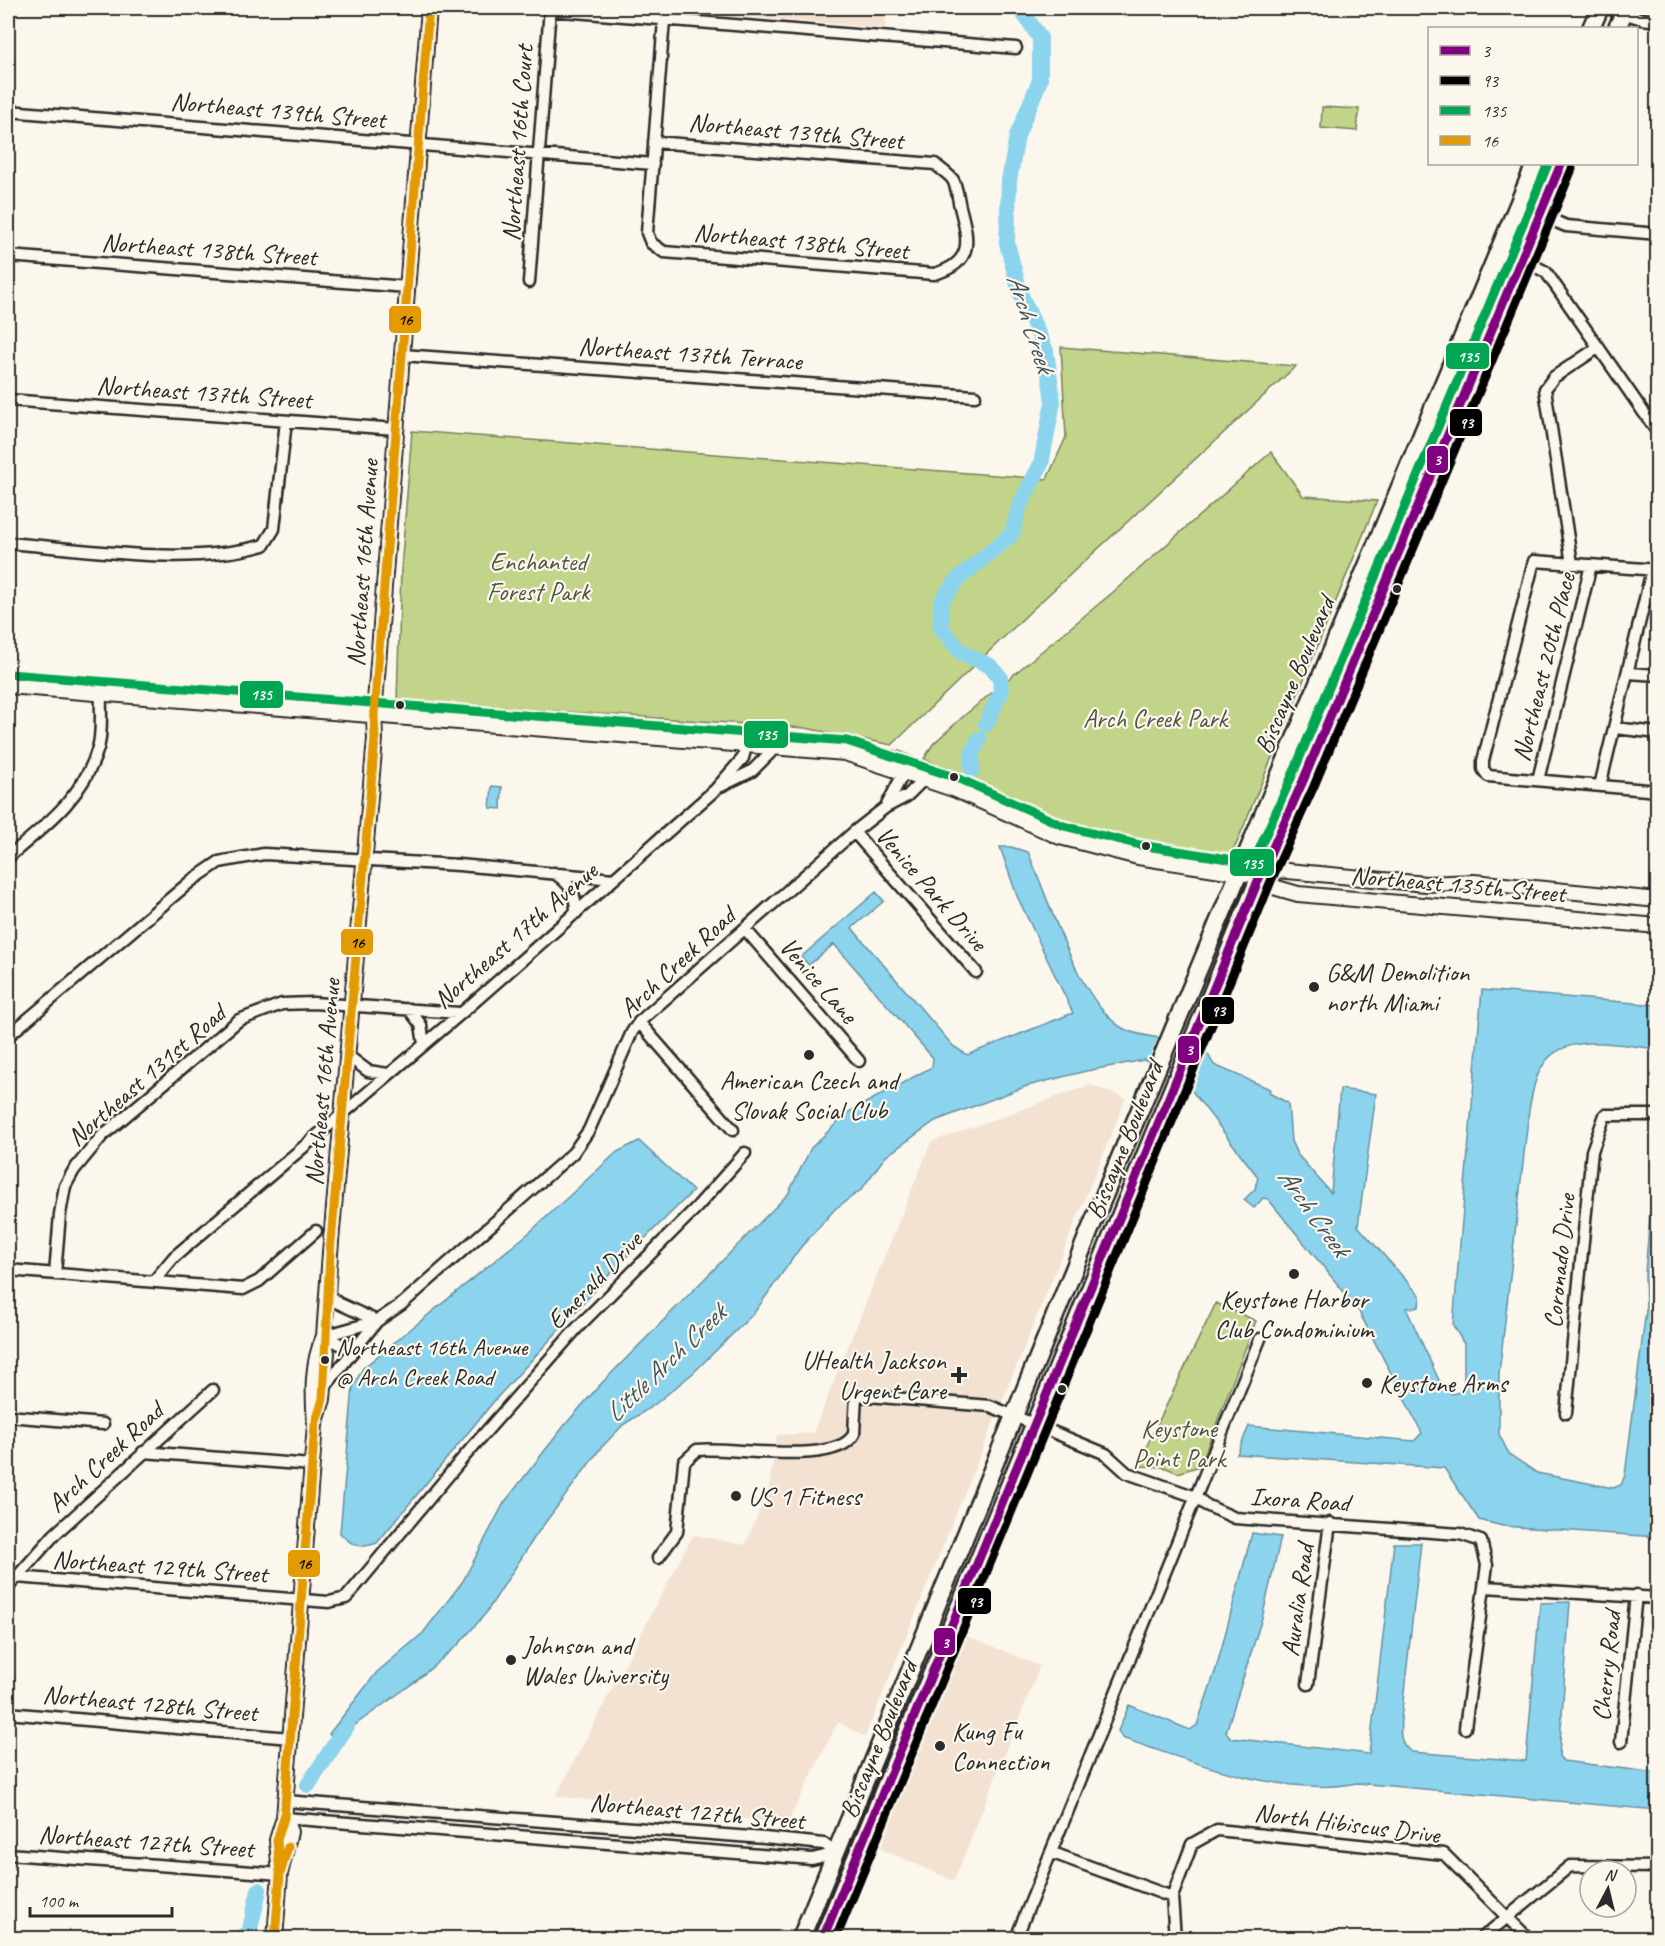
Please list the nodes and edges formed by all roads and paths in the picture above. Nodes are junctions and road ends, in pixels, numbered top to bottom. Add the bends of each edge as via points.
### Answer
1 (429, 8) edge
2 (1600, 8) edge
3 (550, 9) edge
4 (1619, 14) edge
5 (664, 20) junction
6 (1658, 21) edge
7 (1591, 27) edge
8 (1016, 48) dead end
9 (8, 111) edge
10 (654, 142) junction
11 (418, 144) junction
12 (537, 154) junction
13 (653, 164) junction
14 (1535, 165) edge
15 (1561, 165) edge
16 (1517, 206) junction
17 (1540, 216) junction
18 (1658, 234) edge
19 (1499, 248) junction
20 (8, 256) edge
21 (1522, 258) junction
22 (934, 274) joint
23 (529, 282) dead end
24 (407, 287) junction
25 (1599, 347) junction
26 (402, 355) junction
27 (975, 396) dead end
28 (8, 400) edge
29 (286, 422) junction
30 (396, 429) junction
31 (1658, 433) edge
32 (1412, 459) junction
33 (1434, 468) junction
34 (8, 543) edge
35 (1572, 564) junction
36 (1592, 565) junction
37 (1655, 570) edge
38 (1329, 656) junction
39 (1352, 665) junction
40 (1628, 673) junction
41 (1658, 675) edge
42 (8, 686) edge
43 (101, 693) junction
44 (374, 715) junction
45 (1615, 728) junction
46 (1658, 733) edge
47 (747, 743) junction
48 (777, 746) junction
49 (852, 754) junction
50 (904, 772) junction
51 (924, 779) junction
52 (1538, 780) junction
53 (1600, 786) junction
54 (715, 789) junction
55 (956, 790) junction
56 (1658, 791) edge
57 (886, 807) junction
58 (854, 832) junction
59 (8, 857) edge
60 (364, 860) junction
61 (554, 872) junction
62 (1238, 873) junction
63 (1260, 876) junction
64 (614, 879) junction
65 (1658, 900) edge
66 (576, 913) junction
67 (1658, 926) edge
68 (745, 928) junction
69 (976, 972) dead end
70 (354, 1004) junction
71 (409, 1009) junction
72 (460, 1013) junction
73 (639, 1022) junction
74 (8, 1036) edge
75 (424, 1044) junction
76 (348, 1056) junction
77 (859, 1061) dead end
78 (388, 1074) junction
79 (343, 1113) junction
80 (1658, 1115) edge
81 (734, 1130) dead end
82 (745, 1153) dead end
83 (316, 1231) dead end
84 (8, 1270) edge
85 (55, 1274) junction
86 (154, 1281) junction
87 (327, 1294) junction
88 (377, 1321) junction
89 (324, 1336) junction
90 (1260, 1339) dead end
91 (356, 1345) junction
92 (324, 1388) junction
93 (213, 1390) dead end
94 (1566, 1413) dead end
95 (8, 1416) edge
96 (1014, 1416) junction
97 (103, 1424) dead end
98 (315, 1425) junction
99 (1035, 1425) junction
100 (143, 1452) junction
101 (312, 1465) junction
102 (1196, 1497) junction
103 (1330, 1523) junction
104 (658, 1558) dead end
105 (16, 1577) junction
106 (8, 1587) edge
107 (1485, 1587) junction
108 (1636, 1595) junction
109 (1658, 1598) edge
110 (300, 1599) junction
111 (1308, 1684) dead end
112 (8, 1713) edge
113 (1465, 1728) dead end
114 (290, 1738) junction
115 (1620, 1742) dead end
116 (285, 1801) junction
117 (855, 1804) junction
118 (403, 1811) junction
119 (284, 1818) junction
120 (515, 1820) junction
121 (401, 1827) junction
122 (505, 1838) junction
123 (861, 1848) junction
124 (837, 1853) junction
125 (1053, 1853) junction
126 (8, 1854) edge
127 (1658, 1867) edge
128 (280, 1874) junction
129 (1172, 1897) junction
130 (839, 1901) junction
131 (1508, 1918) junction
132 (276, 1938) edge
133 (801, 1938) edge
134 (823, 1938) edge
135 (1016, 1938) edge
136 (1175, 1938) edge
137 (1482, 1938) edge
138 (1528, 1938) edge

1 - 11 street, Northeast 16th Avenue
2 - 7 main road
3 - 5 street
3 - 12 street, Northeast 16th Court
4 - 6 street
5 - 8 street
5 - 10 street
9 - 11 street, Northeast 139th Street
10 - 13 street
10 - 22 street, Northeast 139th Street via 935,164 953,180 968,234 961,261 948,271
11 - 12 street, Northeast 139th Street
11 - 24 street, Northeast 16th Avenue
12 - 13 street, Northeast 139th Street
12 - 23 street, Northeast 16th Court
13 - 22 street, Northeast 138th Street via 647,233 651,243 664,252
14 - 16 main road, Biscayne Boulevard
15 - 17 main road, Biscayne Boulevard
16 - 17 street
16 - 19 main road, Biscayne Boulevard
17 - 18 street via 1571,227
17 - 21 main road, Biscayne Boulevard
19 - 21 street
19 - 32 main road, Biscayne Boulevard
20 - 24 street, Northeast 138th Street
21 - 25 street via 1546,272
21 - 33 main road, Biscayne Boulevard
24 - 26 street, Northeast 16th Avenue
25 - 31 street
25 - 35 street via 1554,377 1545,389
26 - 27 street, Northeast 137th Terrace
26 - 30 street, Northeast 16th Avenue
28 - 29 street, Northeast 137th Street
29 - 30 street, Northeast 137th Street
29 - 34 street via 274,529 264,545 206,555
30 - 44 street, Northeast 16th Avenue
32 - 33 main road
32 - 38 main road, Biscayne Boulevard
33 - 39 main road, Biscayne Boulevard
35 - 36 street
35 - 52 street via 1534,561 1483,761 1488,776
36 - 37 street
36 - 52 street, Northeast 20th Place
37 - 40 street
38 - 39 main road
38 - 62 main road, Biscayne Boulevard
39 - 63 main road, Biscayne Boulevard
40 - 41 street
40 - 45 street
42 - 43 street, Northeast 135th Street
43 - 44 street, Northeast 135th Street
43 - 59 street via 99,747 82,785 62,811
44 - 47 street, Northeast 135th Street
44 - 60 street, Northeast 16th Avenue
45 - 46 street
45 - 53 street
47 - 48 street, Northeast 135th Street
47 - 54 street, Northeast 17th Avenue via 743,758
48 - 49 street, Northeast 135th Street
48 - 54 street, Northeast 17th Avenue via 752,771
49 - 50 street, Northeast 135th Street
49 - 55 street, Northeast 135th Street via 897,759 953,784
50 - 51 street, Northeast 135th Street
50 - 57 street, Arch Creek Road
51 - 55 street, Northeast 135th Street
51 - 57 street, Arch Creek Road via 908,796
52 - 53 street
53 - 56 street
54 - 64 street, Northeast 17th Avenue
55 - 62 street, Northeast 135th Street via 1060,837 1138,857
57 - 58 street, Arch Creek Road
58 - 68 street, Arch Creek Road
58 - 69 street, Venice Park Drive
60 - 61 street
60 - 70 street, Northeast 16th Avenue
60 - 74 street via 264,854 219,862 191,881
61 - 64 street
61 - 66 street via 571,886
62 - 63 street, Northeast 135th Street
62 - 96 main road, Biscayne Boulevard
63 - 65 street, Northeast 135th Street via 1277,870 1426,884 1474,882
63 - 67 street, Northeast 135th Street via 1270,886 1298,894
63 - 99 main road, Biscayne Boulevard
64 - 66 street, Northeast 17th Avenue
66 - 72 street, Northeast 17th Avenue
68 - 73 street, Arch Creek Road
68 - 77 street, Venice Lane
70 - 71 street
70 - 76 street, Northeast 16th Avenue
70 - 85 street, Northeast 131st Road via 282,1004 239,1020 102,1136 65,1186
71 - 72 street
71 - 75 street via 421,1025
72 - 75 street, Northeast 17th Avenue
73 - 81 street
73 - 88 street, Arch Creek Road via 589,1130 573,1153 402,1304
75 - 78 street, Northeast 17th Avenue
76 - 78 street via 368,1071
76 - 79 street, Northeast 16th Avenue
78 - 79 street, Northeast 17th Avenue
79 - 86 street, Northeast 17th Avenue via 174,1257
79 - 87 street, Northeast 16th Avenue
80 - 94 street, Coronado Drive via 1605,1114 1592,1151
82 - 110 street, Emerald Drive via 577,1328 355,1589 339,1601
83 - 86 street via 259,1281 243,1289
84 - 85 street
85 - 86 street
87 - 88 street
87 - 89 street, Northeast 16th Avenue
88 - 89 street, Arch Creek Road
88 - 91 street, Arch Creek Road
89 - 91 street via 342,1346
89 - 92 street, Northeast 16th Avenue
89 - 98 street, Northeast 16th Avenue via 317,1352
90 - 102 street
91 - 92 street, Arch Creek Road
92 - 98 street, Northeast 16th Avenue
93 - 100 street, Arch Creek Road
95 - 97 street
96 - 99 street, Ixora Road
96 - 104 street, Ixora Road via 990,1407 856,1395 854,1434 842,1445 780,1454 704,1449 691,1453 684,1462 677,1532
96 - 117 main road, Biscayne Boulevard
98 - 101 street, Northeast 16th Avenue
99 - 102 street, Ixora Road via 1106,1454 1127,1473
99 - 123 main road, Biscayne Boulevard
100 - 101 street
100 - 105 street, Arch Creek Road via 54,1535
101 - 110 street, Northeast 16th Avenue
102 - 103 street, Ixora Road via 1235,1518
102 - 125 street
103 - 107 street, Ixora Road via 1460,1534 1481,1541 1487,1565
103 - 111 street, Auralia Road
105 - 106 street, Arch Creek Road
105 - 110 street, Northeast 129th Street
107 - 108 street
107 - 113 street
108 - 109 street
108 - 115 street, Cherry Road
110 - 114 street, Northeast 16th Avenue
112 - 114 street, Northeast 128th Street
114 - 116 street, Northeast 16th Avenue
116 - 118 street, Northeast 127th Street
116 - 119 street, Northeast 16th Avenue
117 - 123 main road via 855,1843
117 - 124 main road, Biscayne Boulevard
118 - 120 street, Northeast 127th Street
118 - 121 street
119 - 121 street, Northeast 127th Street
119 - 128 street, Northeast 16th Avenue via 290,1832
120 - 122 street
120 - 124 street, Northeast 127th Street via 824,1844
121 - 122 street, Northeast 127th Street
122 - 124 street, Northeast 127th Street via 812,1859
123 - 130 main road, Biscayne Boulevard
124 - 130 main road via 842,1864
124 - 133 main road, Biscayne Boulevard
125 - 129 street
125 - 135 street
126 - 128 street, Northeast 127th Street
127 - 131 street via 1570,1866
128 - 132 street, Northeast 16th Avenue
129 - 131 street, North Hibiscus Drive via 1192,1844 1217,1830 1444,1854
129 - 136 street
130 - 134 main road, Biscayne Boulevard
131 - 137 street
131 - 138 street, North Hibiscus Drive

